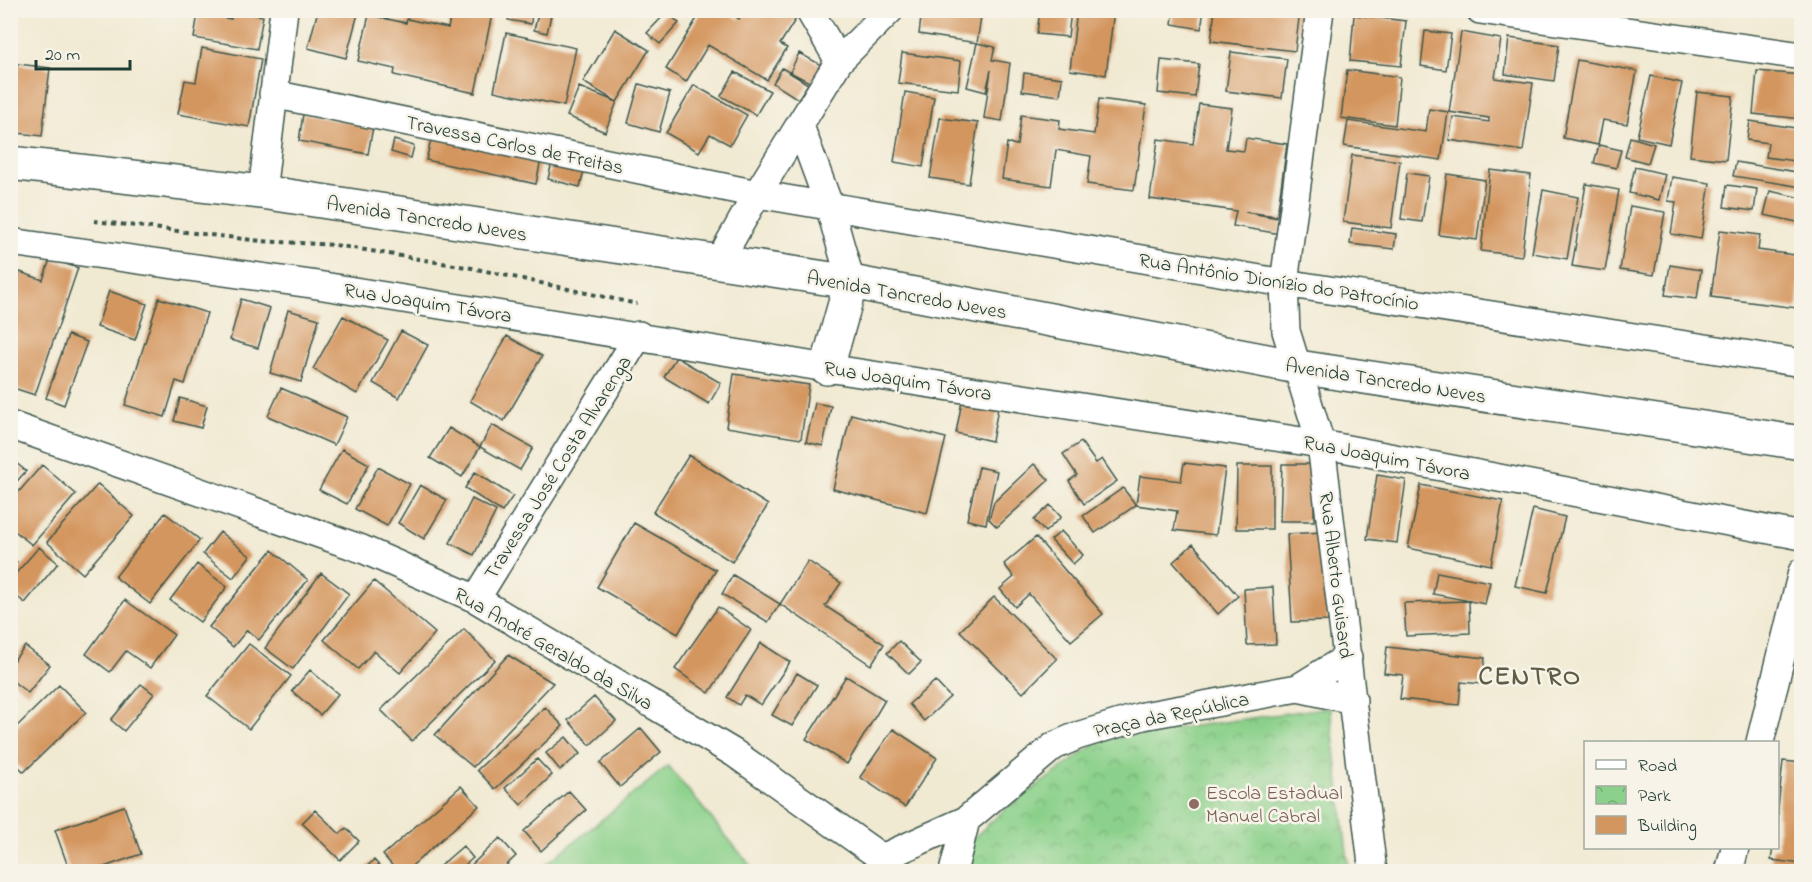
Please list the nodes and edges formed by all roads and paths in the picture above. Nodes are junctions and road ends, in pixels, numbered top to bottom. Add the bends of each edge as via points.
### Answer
1 (284, 10) edge
2 (809, 10) edge
3 (890, 10) edge
4 (1320, 10) edge
5 (1480, 10) edge
6 (1802, 57) edge
7 (839, 61) junction
8 (273, 94) junction
9 (800, 126) junction
10 (10, 163) edge
11 (262, 192) junction
12 (757, 194) junction
13 (829, 205) junction
14 (85, 220) dead end
15 (10, 242) edge
16 (718, 262) junction
17 (851, 282) junction
18 (1284, 283) junction
19 (639, 305) dead end
20 (639, 335) junction
21 (1802, 363) edge
22 (1298, 367) junction
23 (827, 368) junction
24 (10, 425) edge
25 (1802, 443) edge
26 (1321, 444) junction
27 (1802, 536) edge
28 (1802, 572) edge
29 (476, 599) junction
30 (1348, 657) junction
31 (1298, 688) junction
32 (1353, 700) junction
33 (1760, 741) edge
34 (966, 820) junction
35 (1735, 849) edge
36 (889, 865) edge
37 (953, 872) edge
38 (1373, 872) edge
39 (1729, 872) edge

1 - 8 street
2 - 7 street
3 - 7 street
4 - 18 street, Rua Alberto Guisard
5 - 6 street
7 - 9 street
8 - 11 street
8 - 12 street, Travessa Carlos de Freitas
9 - 12 street
9 - 13 street
10 - 11 main road, Avenida Tancredo Neves
11 - 16 main road, Avenida Tancredo Neves
12 - 13 street, Rua Antônio Dionízio do Patrocínio
12 - 16 street
13 - 17 street
13 - 18 street, Rua Antônio Dionízio do Patrocínio
14 - 19 path via 261,241 335,245 472,268
15 - 20 street, Rua Joaquim Távora
16 - 17 main road, Avenida Tancredo Neves
17 - 22 main road, Avenida Tancredo Neves
17 - 23 main road
18 - 21 street, Rua Antônio Dionízio do Patrocínio
18 - 22 street, Rua Alberto Guisard via 1286,331
20 - 23 street, Rua Joaquim Távora
20 - 29 street, Travessa José Costa Alvarenga
22 - 25 main road, Avenida Tancredo Neves
22 - 26 street, Rua Alberto Guisard
23 - 26 street, Rua Joaquim Távora
24 - 29 street, Rua André Geraldo da Silva via 362,549
26 - 27 street, Rua Joaquim Távora
26 - 30 street, Rua Alberto Guisard
28 - 33 street
29 - 36 street, Rua André Geraldo da Silva via 734,753
30 - 31 street, Praça da República
30 - 32 street, Rua Alberto Guisard
31 - 32 street, Praça da República
31 - 34 street, Praça da República via 1143,716 1077,736 1054,746
32 - 38 street, Rua Alberto Guisard
34 - 36 street, Praça da República
34 - 37 street
35 - 39 street

